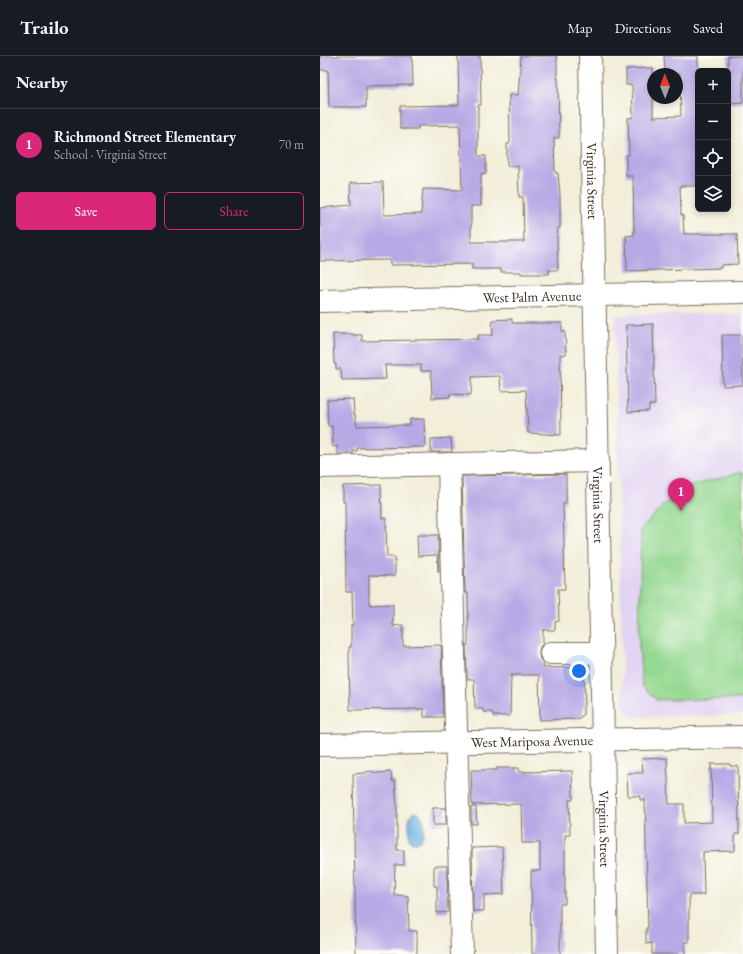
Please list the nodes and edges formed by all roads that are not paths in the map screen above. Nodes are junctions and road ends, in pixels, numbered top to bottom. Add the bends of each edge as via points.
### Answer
1 (590, 56) edge
2 (743, 292) edge
3 (594, 295) junction
4 (320, 300) edge
5 (598, 461) junction
6 (448, 464) junction
7 (320, 467) edge
8 (551, 653) dead end
9 (601, 653) junction
10 (743, 737) edge
11 (603, 740) junction
12 (457, 742) junction
13 (320, 745) edge
14 (462, 954) edge
15 (607, 954) edge

1 - 3 street, Virginia Street
2 - 3 street, West Palm Avenue
3 - 4 street, West Palm Avenue
3 - 5 street, Virginia Street
5 - 6 street
5 - 9 street, Virginia Street
6 - 7 street
6 - 12 street
8 - 9 street
9 - 11 street, Virginia Street
10 - 11 street, West Mariposa Avenue
11 - 12 street, West Mariposa Avenue
11 - 15 street, Virginia Street
12 - 13 street, West Mariposa Avenue
12 - 14 street

